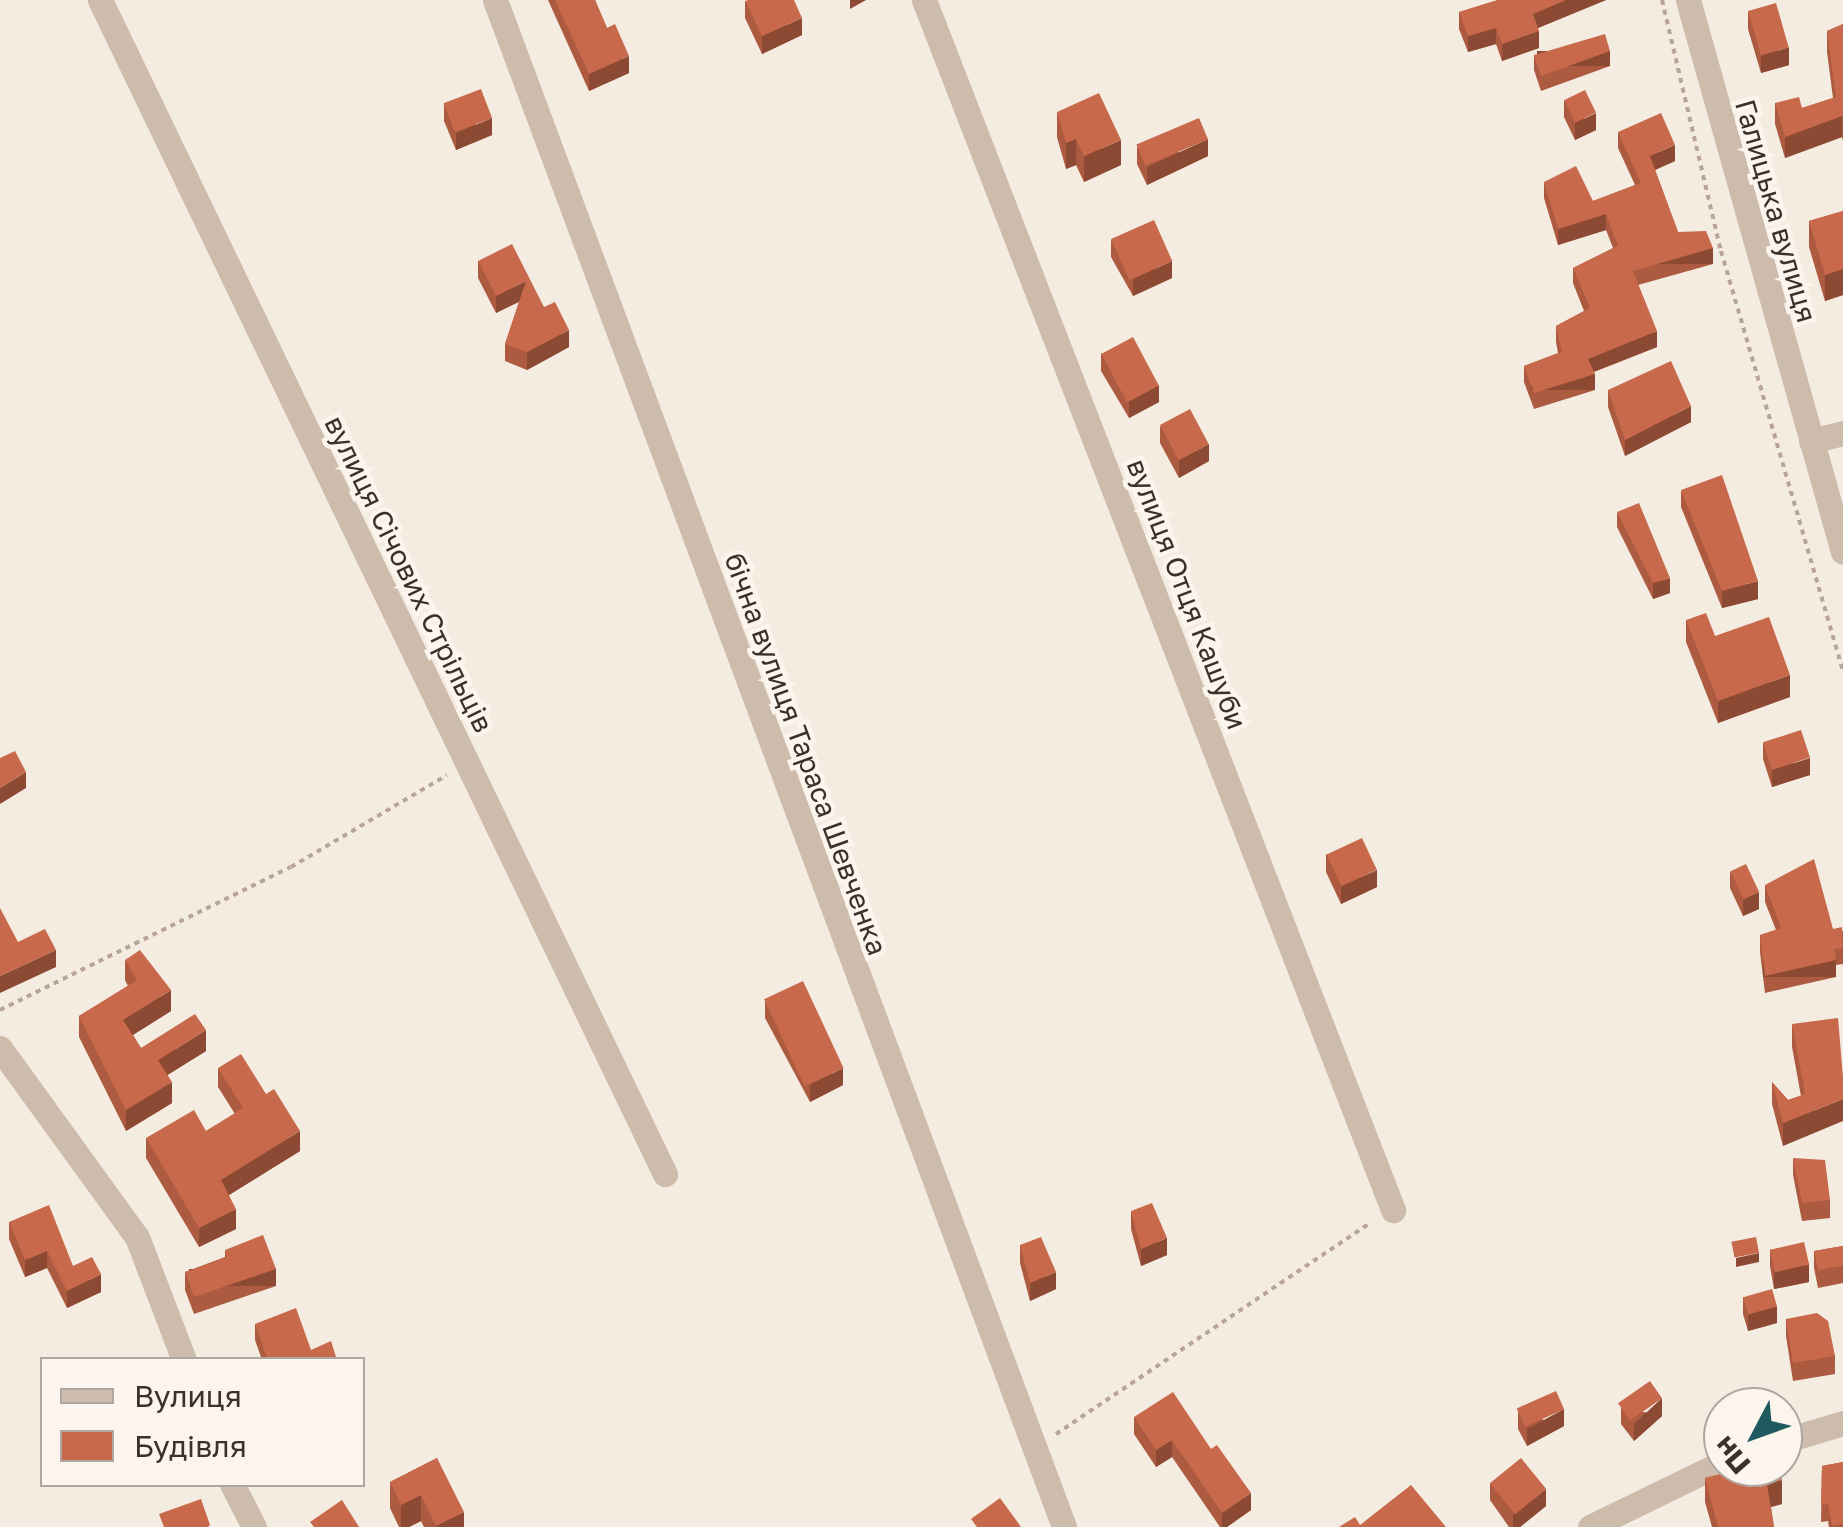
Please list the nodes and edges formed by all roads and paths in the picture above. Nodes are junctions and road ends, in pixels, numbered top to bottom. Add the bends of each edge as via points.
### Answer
1 (100, 0) edge
2 (494, 0) edge
3 (924, 0) edge
4 (1662, 0) edge
5 (1688, 0) edge
6 (1843, 433) edge
7 (1811, 441) junction
8 (1843, 552) edge
9 (1843, 670) edge
10 (469, 763) junction
11 (0, 1010) edge
12 (0, 1048) edge
13 (666, 1174) dead end
14 (1393, 1210) joint
15 (183, 1357) edge
16 (1843, 1424) edge
17 (1803, 1435) edge
18 (1030, 1448) junction
19 (1703, 1472) edge
20 (234, 1487) edge
21 (254, 1527) edge
22 (1064, 1527) edge
23 (1590, 1527) edge

1 - 10 street, вулиця Січових Стрільців
2 - 18 street, бічна вулиця Тараса Шевченка
3 - 14 street, вулиця Отця Кашуби
4 - 9 path via 1720,250
5 - 7 street, Галицька вулиця
6 - 7 street
7 - 8 street, Галицька вулиця
10 - 11 path via 291,867
10 - 13 street, вулиця Січових Стрільців
12 - 15 street via 129,1223
14 - 18 path
16 - 17 street
18 - 22 street, бічна вулиця Тараса Шевченка
19 - 23 street
20 - 21 street

